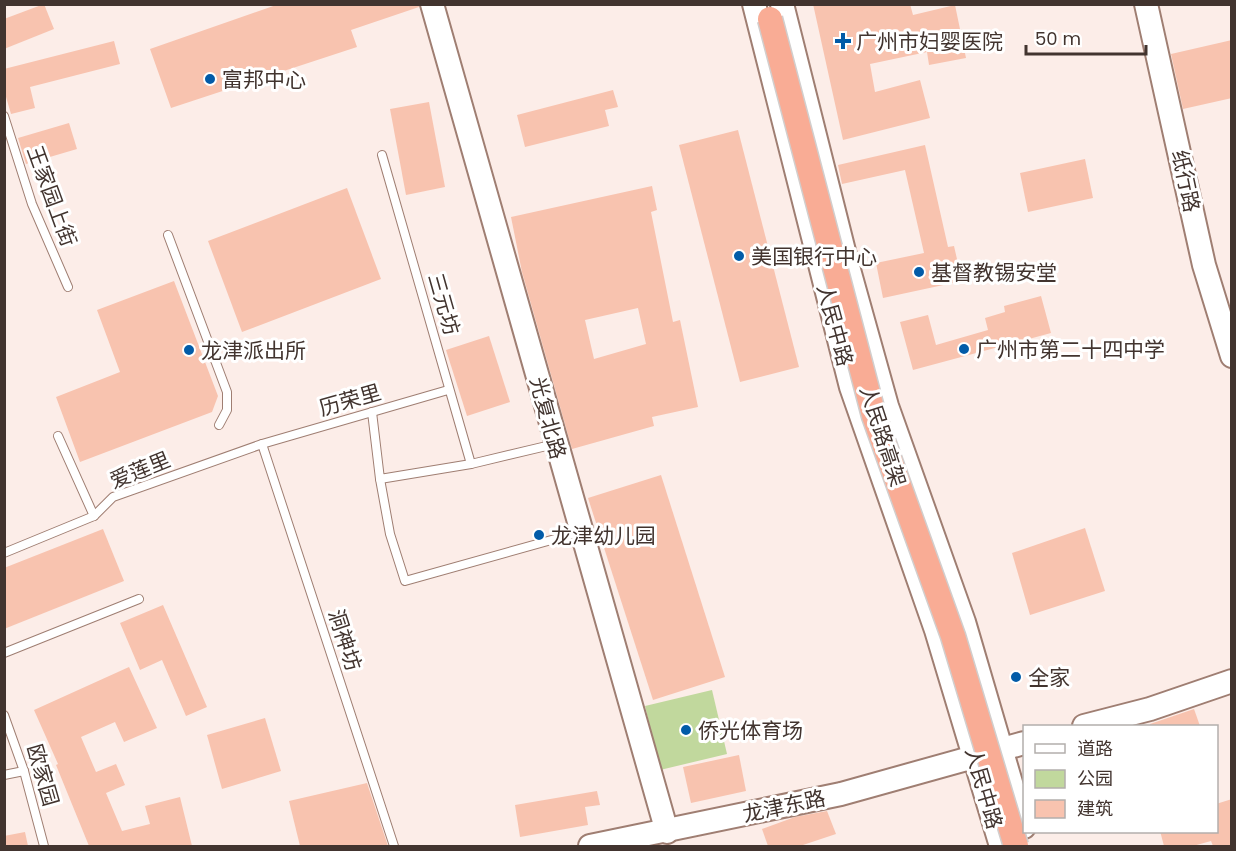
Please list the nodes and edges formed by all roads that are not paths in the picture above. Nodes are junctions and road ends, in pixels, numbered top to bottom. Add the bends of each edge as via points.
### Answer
1 (432, 4) edge
2 (1146, 4) edge
3 (768, 10) edge
4 (4, 117) edge
5 (382, 155) dead end
6 (168, 235) dead end
7 (68, 287) dead end
8 (1232, 356) edge
9 (448, 390) junction
10 (372, 412) junction
11 (219, 426) dead end
12 (58, 436) dead end
13 (262, 444) junction
14 (556, 444) junction
15 (471, 464) junction
16 (380, 479) junction
17 (94, 516) junction
18 (580, 532) junction
19 (4, 553) edge
20 (140, 599) dead end
21 (4, 653) edge
22 (1232, 681) edge
23 (4, 715) edge
24 (1087, 725) edge
25 (1023, 742) edge
26 (1002, 748) junction
27 (975, 756) junction
28 (24, 771) junction
29 (4, 775) edge
30 (1023, 822) edge
31 (667, 832) junction
32 (44, 846) edge
33 (394, 846) edge
34 (590, 846) edge
35 (1001, 846) edge
36 (1016, 846) edge

1 - 14 main road, 光复北路
2 - 8 main road, 纸行路 via 1204,265
3 - 26 main road, 人民中路 via 846,259 887,406 960,612
3 - 27 main road, 人民中路 via 851,387 936,630
3 - 36 main road, 人民路高架, bridge via 874,416 953,636
4 - 7 lane, 王家园上街 via 32,204
5 - 9 lane, 三元坊
6 - 11 lane via 227,392 227,410
9 - 10 lane, 历荣里
9 - 15 lane, 三元坊
10 - 13 lane, 历荣里
10 - 16 lane
12 - 17 lane
13 - 17 lane, 爱莲里 via 113,497
13 - 33 lane, 洞神坊
14 - 15 lane
14 - 18 main road, 光复北路
15 - 16 lane
16 - 18 lane via 390,534 405,581
17 - 19 lane, 爱莲里
18 - 31 main road, 光复北路
20 - 21 lane
22 - 24 main road
23 - 28 lane, 欧家园
25 - 26 main road, 龙津东路
26 - 27 main road, 龙津东路
26 - 30 main road, 人民中路
27 - 31 main road, 龙津东路 via 841,794
27 - 35 main road, 人民中路
28 - 29 lane
28 - 32 lane, 欧家园
31 - 34 main road, 龙津东路

